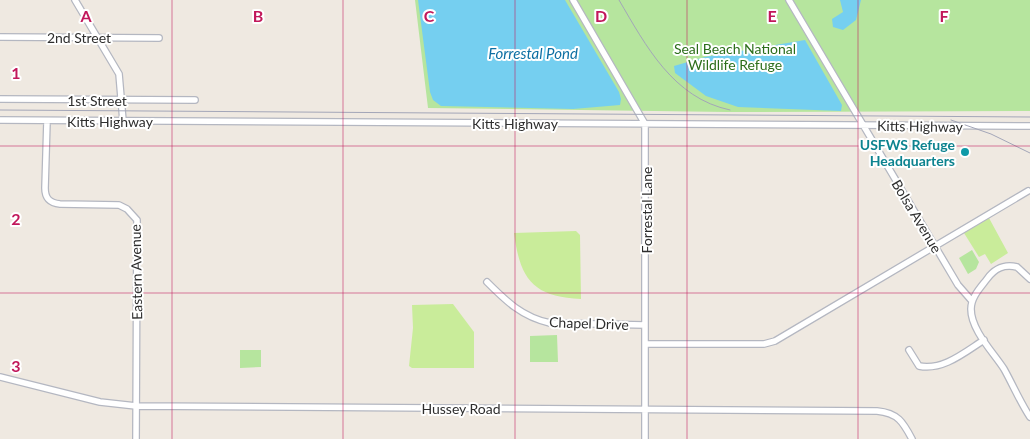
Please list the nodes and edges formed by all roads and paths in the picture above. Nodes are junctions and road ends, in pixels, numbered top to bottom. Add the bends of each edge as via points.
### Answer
1 (75, 0) edge
2 (573, 0) edge
3 (789, 0) edge
4 (0, 37) edge
5 (99, 37) junction
6 (158, 38) dead end
7 (0, 99) edge
8 (121, 100) junction
9 (195, 100) dead end
10 (0, 120) edge
11 (122, 120) junction
12 (46, 121) junction
13 (645, 124) junction
14 (864, 125) junction
15 (1030, 126) edge
16 (1028, 191) dead end
17 (935, 247) junction
18 (1030, 279) edge
19 (487, 282) dead end
20 (972, 301) junction
21 (645, 325) junction
22 (984, 340) junction
23 (645, 344) junction
24 (909, 350) dead end
25 (0, 377) edge
26 (136, 406) junction
27 (645, 411) junction
28 (1030, 417) edge
29 (910, 438) edge
30 (136, 439) edge
31 (644, 439) edge

1 - 5 street
2 - 13 street
3 - 14 street, Bolsa Avenue
4 - 5 street, 2nd Street
5 - 6 street, 2nd Street
5 - 8 street via 120,74
7 - 8 street, 1st Street
8 - 9 street, 1st Street
8 - 11 street
10 - 12 street, Kitts Highway
11 - 12 street, Kitts Highway
11 - 13 street, Kitts Highway
12 - 26 street, Eastern Avenue via 45,188 48,199 60,204 119,205 137,220
13 - 14 street, Kitts Highway
13 - 21 street, Forrestal Lane
14 - 15 street, Kitts Highway
14 - 17 street, Bolsa Avenue
16 - 17 street
17 - 20 street, Bolsa Avenue via 964,294
17 - 23 street via 784,336 764,344
18 - 20 street via 1017,267 999,267 990,274
19 - 21 street, Chapel Drive via 512,307 535,320
20 - 22 street via 970,310
21 - 23 street, Forrestal Lane
22 - 24 street via 949,361 926,368 915,362
22 - 28 street
23 - 27 street, Forrestal Lane
25 - 26 street, Hussey Road via 100,402
26 - 27 street, Hussey Road
26 - 30 street, Eastern Avenue
27 - 29 street, Hussey Road via 886,412 900,418
27 - 31 street, Forrestal Lane

